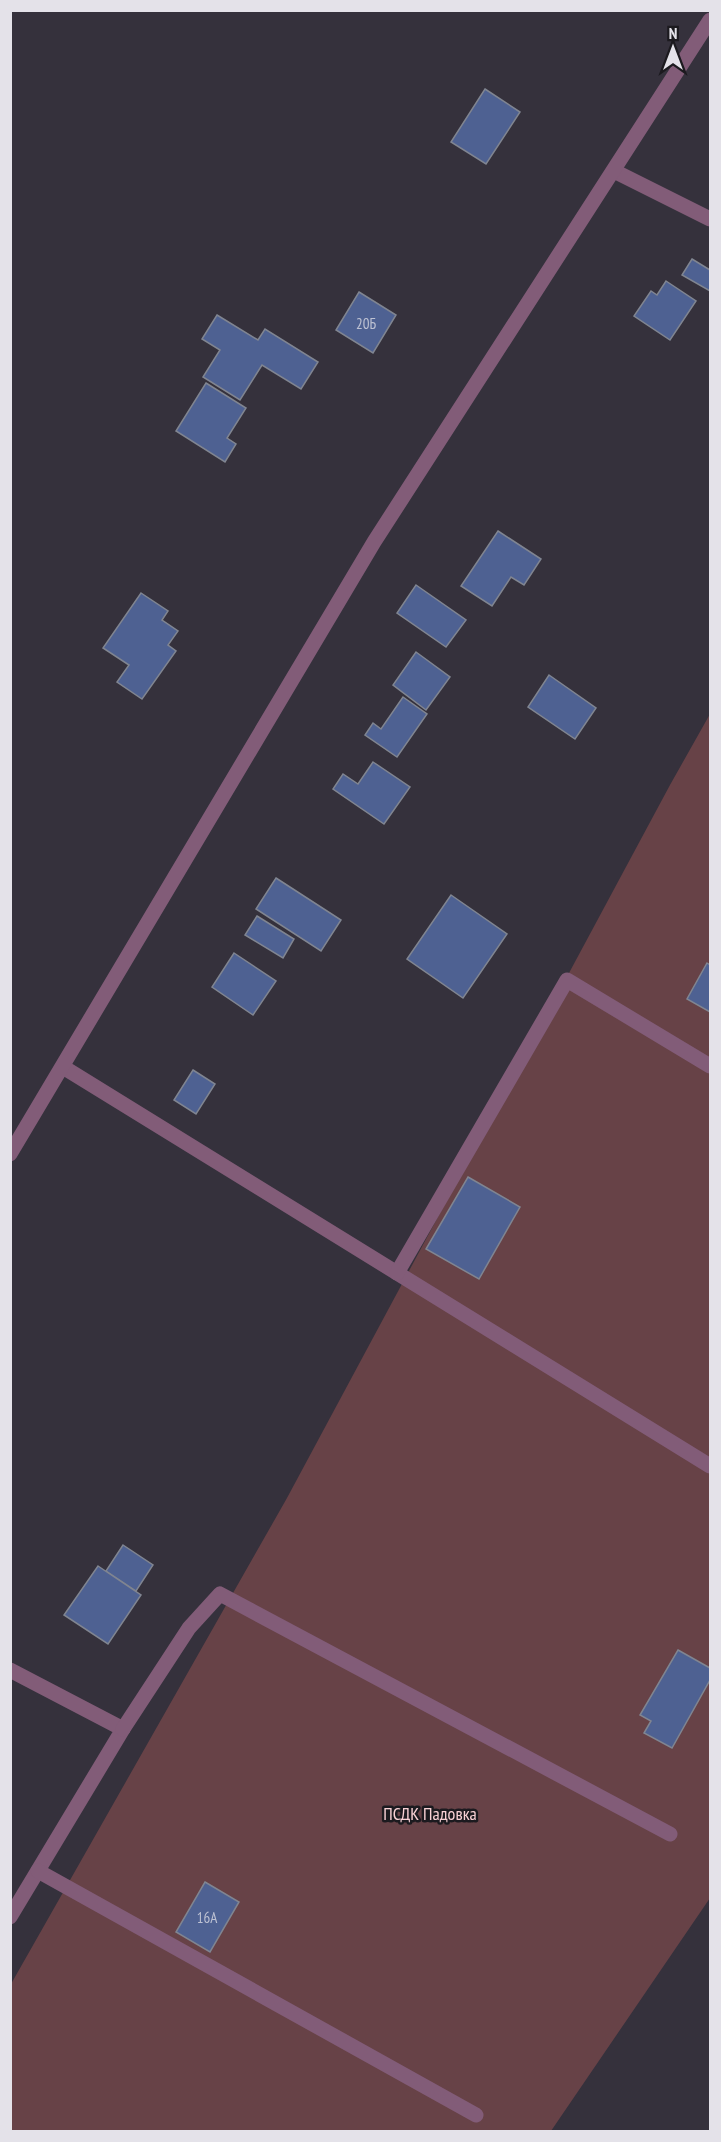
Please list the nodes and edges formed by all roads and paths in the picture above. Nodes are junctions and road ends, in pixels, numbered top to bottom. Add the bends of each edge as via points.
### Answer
1 (711, 20) edge
2 (614, 171) junction
3 (711, 219) edge
4 (711, 1066) edge
5 (63, 1067) junction
6 (10, 1154) edge
7 (397, 1273) junction
8 (711, 1466) edge
9 (10, 1670) edge
10 (123, 1729) junction
11 (670, 1834) dead end
12 (38, 1871) junction
13 (10, 1917) edge
14 (476, 2115) dead end

1 - 2 street
2 - 3 street
2 - 5 street via 374,542
4 - 7 street via 567,980
5 - 6 street
5 - 7 street
7 - 8 street
9 - 10 street
10 - 11 street via 189,1629 220,1594
10 - 12 street
12 - 13 street
12 - 14 street

